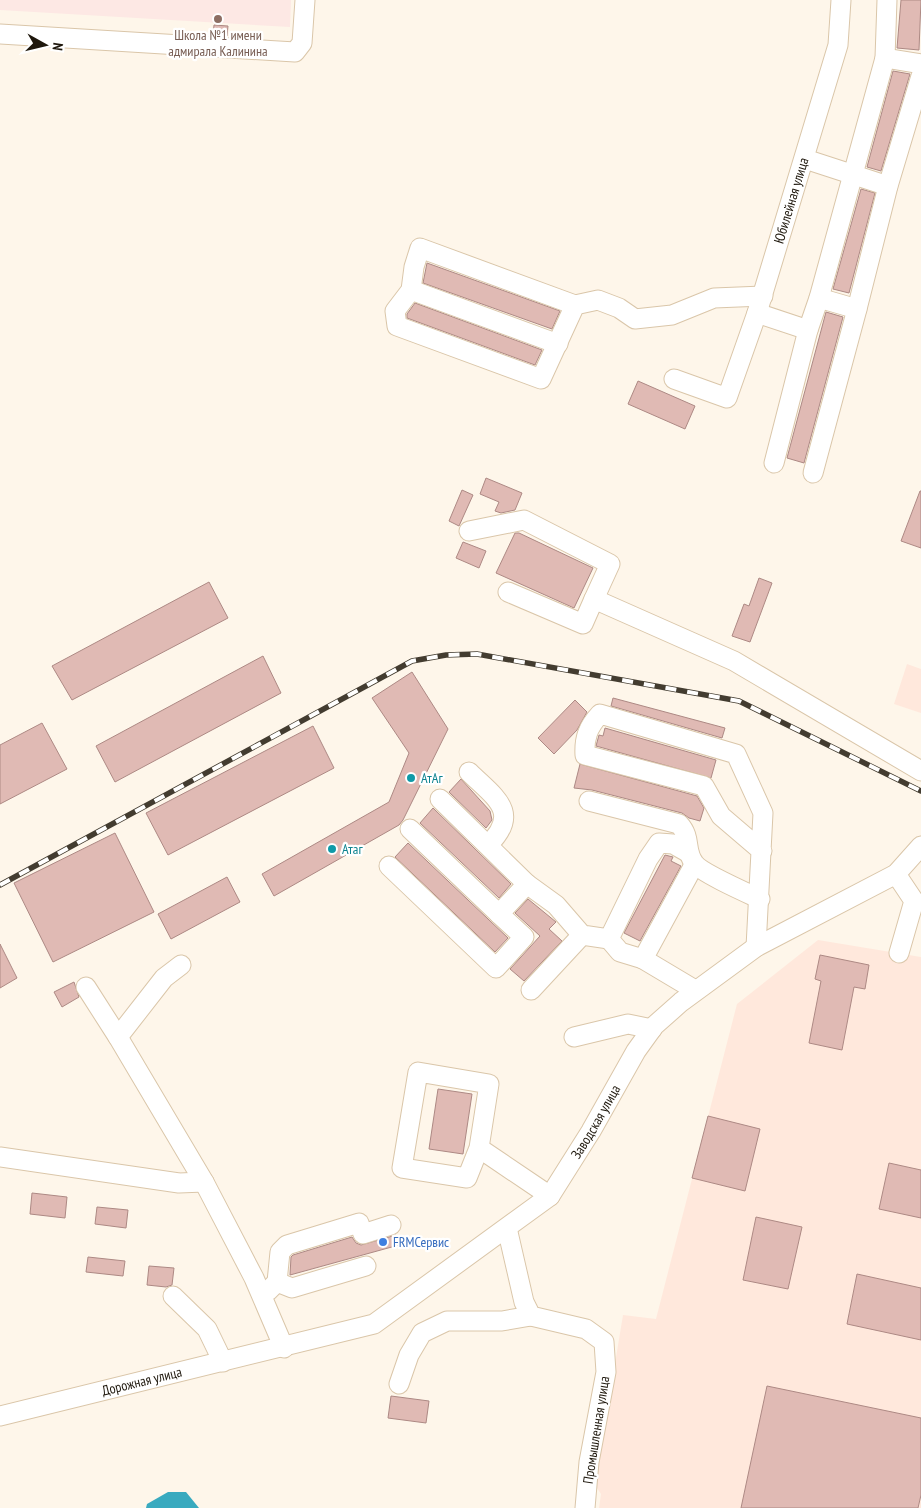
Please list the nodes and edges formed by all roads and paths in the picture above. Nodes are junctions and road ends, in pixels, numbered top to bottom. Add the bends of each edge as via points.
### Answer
1 (305, 0) edge
2 (841, 0) edge
3 (887, 0) edge
4 (0, 34) edge
5 (886, 58) junction
6 (921, 64) edge
7 (921, 76) edge
8 (805, 159) junction
9 (852, 175) junction
10 (888, 186) junction
11 (411, 290) junction
12 (819, 298) junction
13 (575, 305) junction
14 (760, 305) junction
15 (857, 309) junction
16 (808, 330) junction
17 (558, 344) junction
18 (674, 379) dead end
19 (774, 463) dead end
20 (813, 473) dead end
21 (469, 531) dead end
22 (508, 592) dead end
23 (594, 598) junction
24 (921, 771) edge
25 (469, 772) dead end
26 (440, 799) dead end
27 (589, 801) dead end
28 (410, 829) dead end
29 (488, 845) junction
30 (921, 846) edge
31 (762, 851) junction
32 (691, 859) junction
33 (388, 866) dead end
34 (896, 874) junction
35 (526, 884) junction
36 (760, 899) junction
37 (499, 914) junction
38 (582, 935) junction
39 (609, 939) junction
40 (756, 947) junction
41 (899, 953) dead end
42 (643, 960) junction
43 (181, 965) dead end
44 (86, 987) dead end
45 (531, 990) dead end
46 (695, 990) junction
47 (652, 1029) junction
48 (118, 1037) junction
49 (574, 1037) dead end
50 (479, 1148) junction
51 (0, 1157) edge
52 (150, 1164) dead end
53 (166, 1181) junction
54 (204, 1182) junction
55 (550, 1196) junction
56 (391, 1225) dead end
57 (507, 1228) junction
58 (366, 1266) dead end
59 (277, 1282) junction
60 (173, 1296) dead end
61 (262, 1297) junction
62 (531, 1316) junction
63 (284, 1348) junction
64 (223, 1362) junction
65 (399, 1384) dead end
66 (0, 1416) edge
67 (585, 1508) edge

1 - 4 street via 302,43 295,52
2 - 8 street, Юбилейная улица via 838,45
3 - 5 street
5 - 6 street
5 - 9 street
7 - 10 street
8 - 9 street
8 - 14 street, Юбилейная улица
9 - 10 street
9 - 12 street
10 - 15 street
11 - 13 street via 420,248
11 - 17 street
11 - 17 street via 395,311 397,326 406,330 541,379
12 - 15 street
12 - 16 street
13 - 14 street via 598,300 635,318 672,315 714,298
13 - 17 street
14 - 16 street
14 - 18 street, Юбилейная улица via 728,398
15 - 20 street
16 - 19 street
21 - 23 street via 524,520 610,564
22 - 23 street via 583,624
23 - 24 street via 734,661
25 - 29 street via 503,805 505,817 501,832
26 - 29 street
27 - 32 street via 679,824 686,832
28 - 37 street
29 - 35 street
30 - 34 street
31 - 31 street via 763,813 736,754 600,714 591,723 584,739 585,755 704,786 720,816
31 - 36 street
32 - 36 street
32 - 39 street via 673,844 660,843 648,859
32 - 42 street
33 - 37 street via 496,968 524,937
34 - 40 street, Заводская улица
34 - 41 street via 914,902
35 - 37 street
35 - 38 street via 556,905
36 - 40 street
38 - 39 street
38 - 45 street
39 - 42 street via 620,952
40 - 46 street, Заводская улица
42 - 46 street
43 - 48 street via 164,978
44 - 48 street
46 - 47 street, Заводская улица
47 - 49 street via 628,1024
47 - 55 street, Заводская улица
48 - 54 street
50 - 50 street via 489,1084 418,1072 402,1168 467,1178
50 - 55 street
51 - 53 street
52 - 53 street
53 - 54 street
54 - 61 street
55 - 57 street, Заводская улица
56 - 59 street via 363,1234 359,1223 287,1245 280,1252
57 - 62 street via 524,1302
57 - 63 street, Заводская улица via 374,1324
58 - 59 street via 292,1288
59 - 61 street
60 - 64 street via 207,1329
61 - 63 street
62 - 65 street via 502,1321 447,1321 422,1333 409,1354
62 - 67 street, Промышленная улица via 586,1329 604,1342 606,1372 589,1462
63 - 64 street, Дорожная улица
64 - 66 street, Дорожная улица

